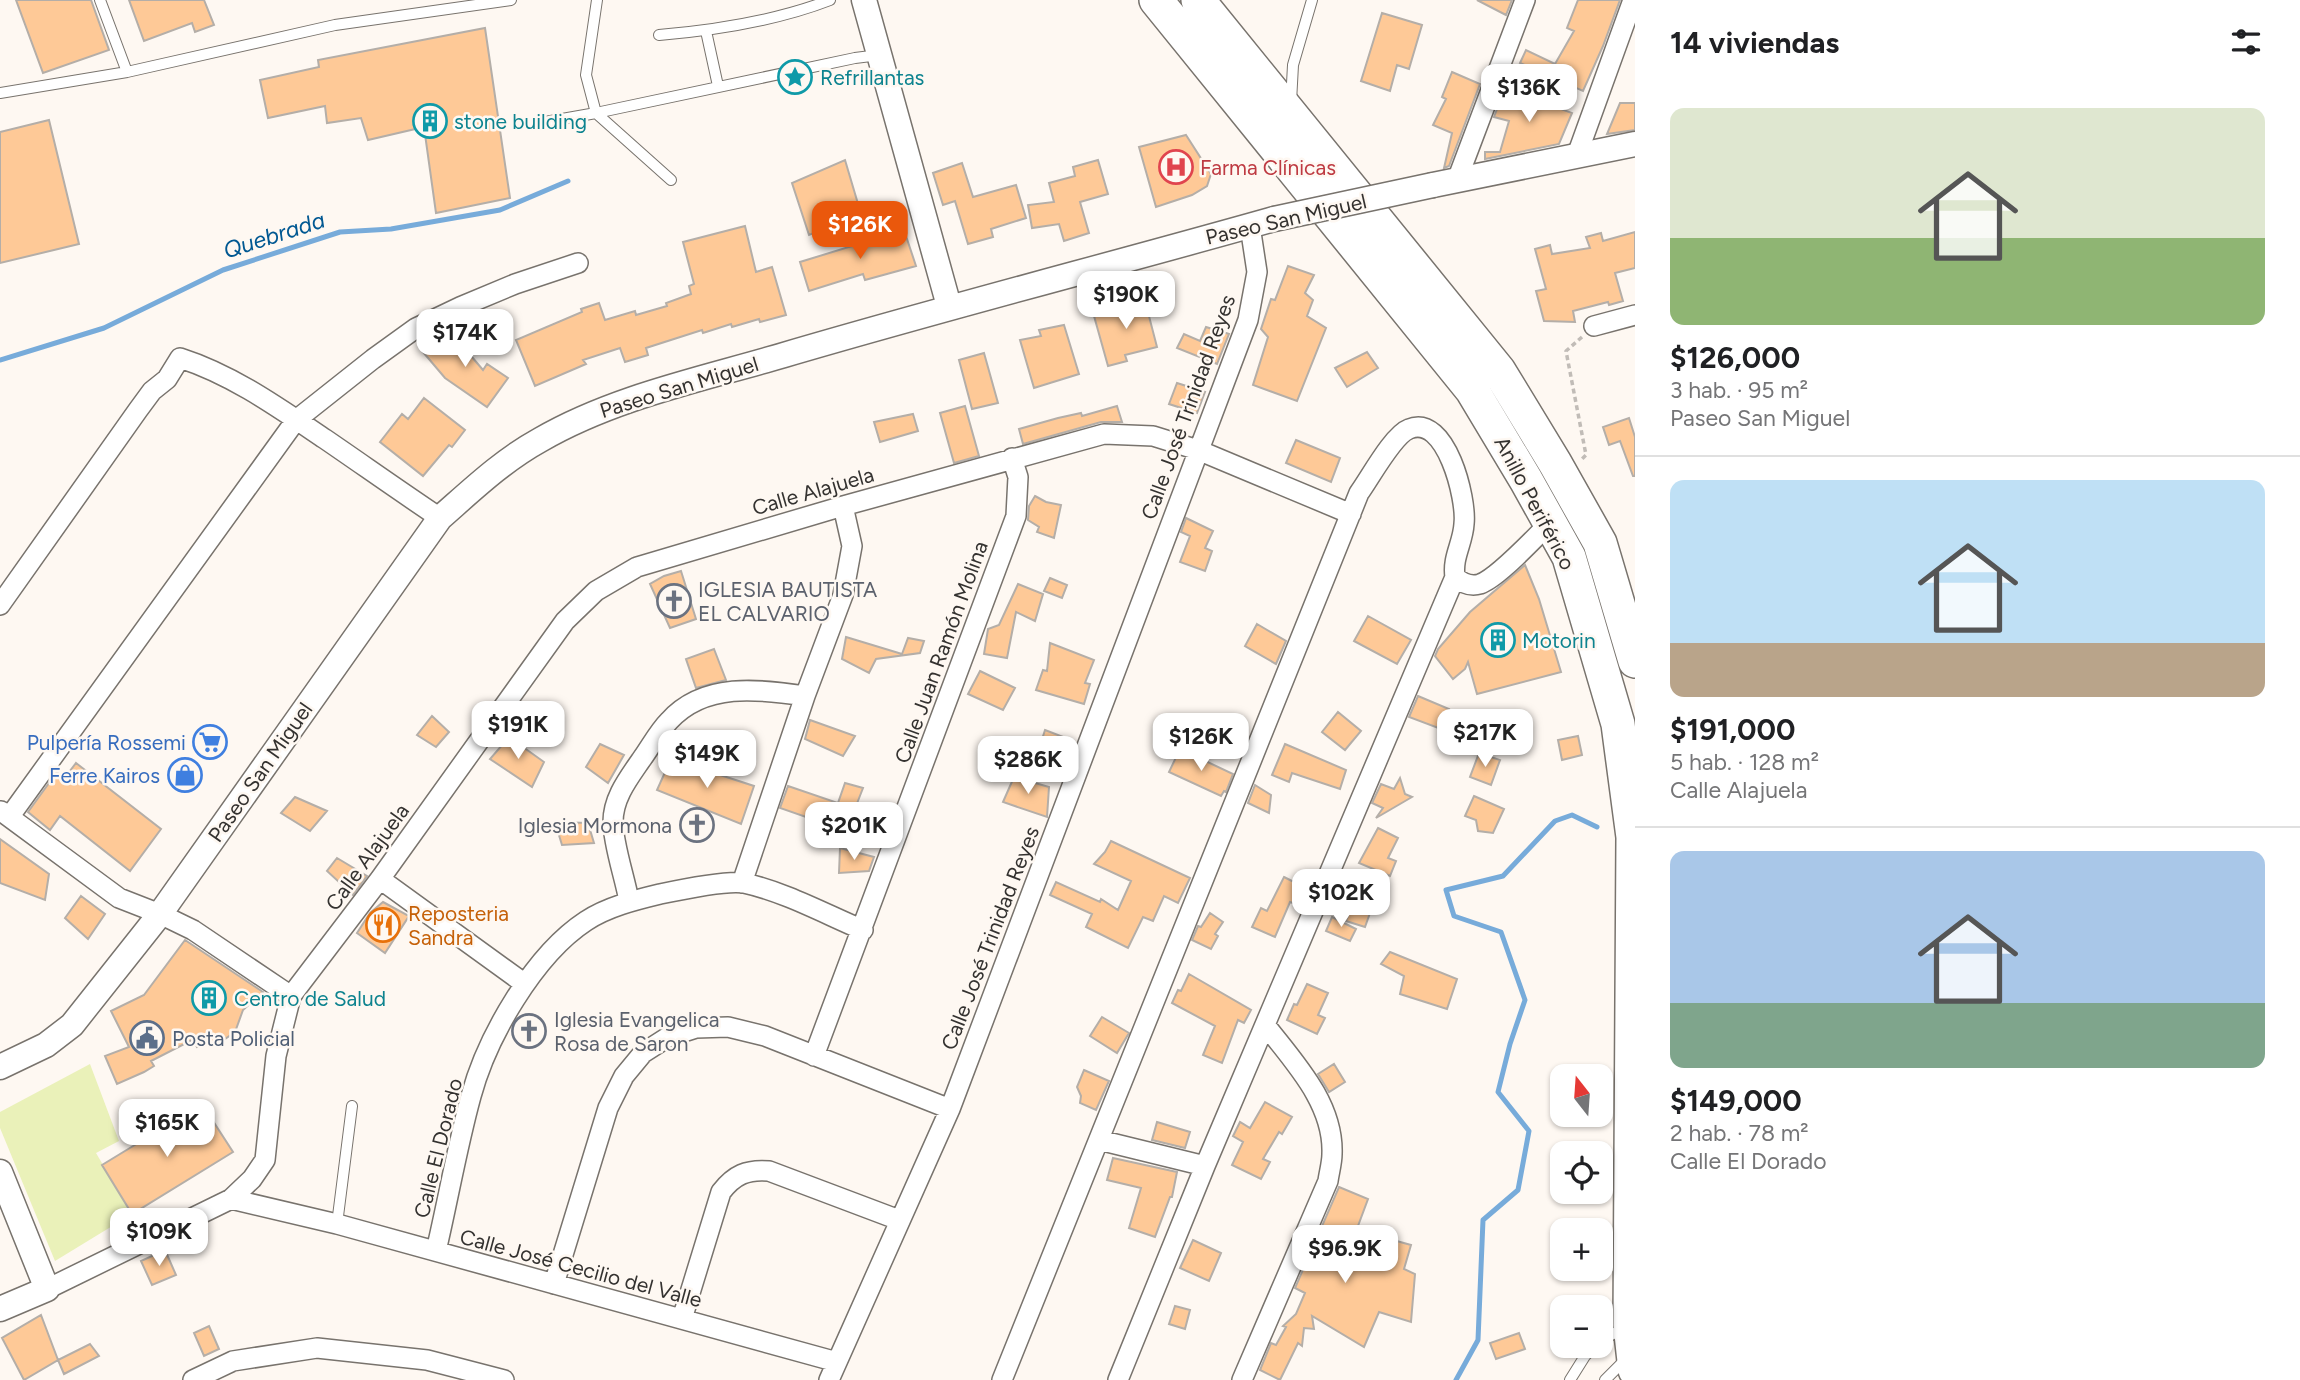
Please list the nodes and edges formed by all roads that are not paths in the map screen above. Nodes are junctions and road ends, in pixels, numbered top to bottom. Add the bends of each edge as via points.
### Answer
1 (100, 0) edge
2 (511, 0) edge
3 (597, 0) edge
4 (830, 0) edge
5 (864, 0) edge
6 (1156, 0) edge
7 (1312, 0) edge
8 (1525, 0) edge
9 (1633, 0) edge
10 (1205, 6) edge
11 (706, 31) junction
12 (659, 36) dead end
13 (879, 54) junction
14 (1293, 65) junction
15 (1269, 70) junction
16 (127, 72) junction
17 (718, 86) junction
18 (0, 93) edge
19 (596, 113) junction
20 (1290, 115) junction
21 (545, 122) dead end
22 (1635, 144) edge
23 (1577, 155) junction
24 (671, 180) dead end
25 (1445, 182) junction
26 (1250, 226) junction
27 (578, 263) dead end
28 (949, 306) junction
29 (1635, 315) edge
30 (1594, 326) road end
31 (296, 420) junction
32 (1198, 450) junction
33 (1012, 458) junction
34 (843, 506) junction
35 (1351, 514) junction
36 (440, 518) junction
37 (1550, 523) junction
38 (1455, 577) junction
39 (0, 605) edge
40 (1635, 661) edge
41 (805, 696) junction
42 (5, 813) edge
43 (380, 879) junction
44 (742, 883) junction
45 (629, 901) junction
46 (160, 914) junction
47 (863, 930) junction
48 (525, 984) junction
49 (291, 996) junction
50 (1266, 1026) junction
51 (814, 1056) junction
52 (0, 1067) edge
53 (352, 1106) dead end
54 (950, 1109) junction
55 (1099, 1140) junction
56 (1205, 1166) junction
57 (0, 1172) edge
58 (231, 1199) junction
59 (900, 1220) junction
60 (337, 1224) junction
61 (436, 1251) junction
62 (554, 1284) junction
63 (47, 1289) junction
64 (0, 1309) edge
65 (682, 1319) junction
66 (1613, 1344) edge
67 (1633, 1349) edge
68 (1584, 1358) edge
69 (833, 1371) edge
70 (193, 1380) edge
71 (504, 1380) edge
72 (1002, 1380) edge
73 (1118, 1380) edge
74 (1242, 1380) edge
75 (1570, 1380) edge
76 (1605, 1380) edge

1 - 16 lane
2 - 16 lane via 335,25
3 - 19 lane via 586,75
4 - 11 lane via 806,10
5 - 13 street
6 - 37 highway, Anillo Periférico via 1472,390
7 - 14 lane
8 - 25 street
9 - 23 street
10 - 15 highway, Anillo Periférico
11 - 12 lane
11 - 17 lane
13 - 17 lane
13 - 28 street
14 - 15 lane
14 - 20 lane
15 - 20 highway, Anillo Periférico
16 - 18 lane
17 - 19 lane
19 - 21 lane
19 - 24 lane
20 - 40 highway, Anillo Periférico via 1499,371 1600,543
22 - 23 street, Paseo San Miguel
23 - 25 street, Paseo San Miguel
25 - 26 street, Paseo San Miguel, bridge
26 - 28 street, Paseo San Miguel
26 - 32 street, Calle José Trinidad Reyes via 1257,272 1251,308
27 - 31 street via 515,284 416,328
28 - 36 street, Paseo San Miguel via 587,416 494,470
29 - 30 street
31 - 36 street
31 - 39 street via 237,383 180,358 145,400
31 - 42 street
32 - 33 street, Calle Alajuela via 1153,436 1104,434
32 - 35 street, Calle Alajuela
32 - 54 street, Calle José Trinidad Reyes
33 - 34 street, Calle Alajuela
33 - 47 street, Calle Juan Ramón Molina via 1018,477 1016,516
34 - 41 street via 852,545 843,595
34 - 43 street, Calle Alajuela via 637,567 596,591 565,621
35 - 38 street via 1359,493 1398,437 1408,429 1432,430 1441,440 1464,504 1464,525 1453,564
35 - 55 street
36 - 46 street, Paseo San Miguel
37 - 38 street via 1490,578 1464,584
37 - 67 highway, Anillo Periférico via 1569,556 1618,724 1633,836
38 - 50 street
41 - 44 street
41 - 45 street via 738,690 690,705 669,720 615,805 613,824
42 - 46 street via 119,898
43 - 48 street
43 - 49 street, Calle Alajuela
44 - 45 street, Calle El Dorado via 685,888
44 - 47 street, Calle El Dorado
45 - 48 street, Calle El Dorado via 586,920 547,953
46 - 49 street via 193,930
46 - 52 street, Paseo San Miguel via 72,1025 46,1045
47 - 51 street, Calle Juan Ramón Molina
48 - 61 street, Calle El Dorado via 495,1035 471,1093
49 - 58 street, Calle Alajuela via 276,1056 265,1160
50 - 56 street
50 - 74 street via 1309,1082 1322,1107 1332,1154 1328,1181
51 - 54 street
51 - 62 street via 728,1027 686,1031 643,1053 624,1076 608,1108
53 - 60 lane
54 - 59 street, Calle José Trinidad Reyes
55 - 56 street
55 - 72 street
56 - 73 street
57 - 63 street
58 - 60 street, Calle José Cecilio del Valle
58 - 63 street, Calle Alajuela
59 - 65 street via 769,1171 741,1173 721,1192
59 - 69 street, Calle José Trinidad Reyes
60 - 61 street, Calle José Cecilio del Valle
61 - 62 street, Calle José Cecilio del Valle
62 - 65 street, Calle José Cecilio del Valle
63 - 64 street
65 - 69 street, Calle José Cecilio del Valle
66 - 67 lane
67 - 76 lane
68 - 75 lane
70 - 71 street via 233,1361 317,1348 427,1360

